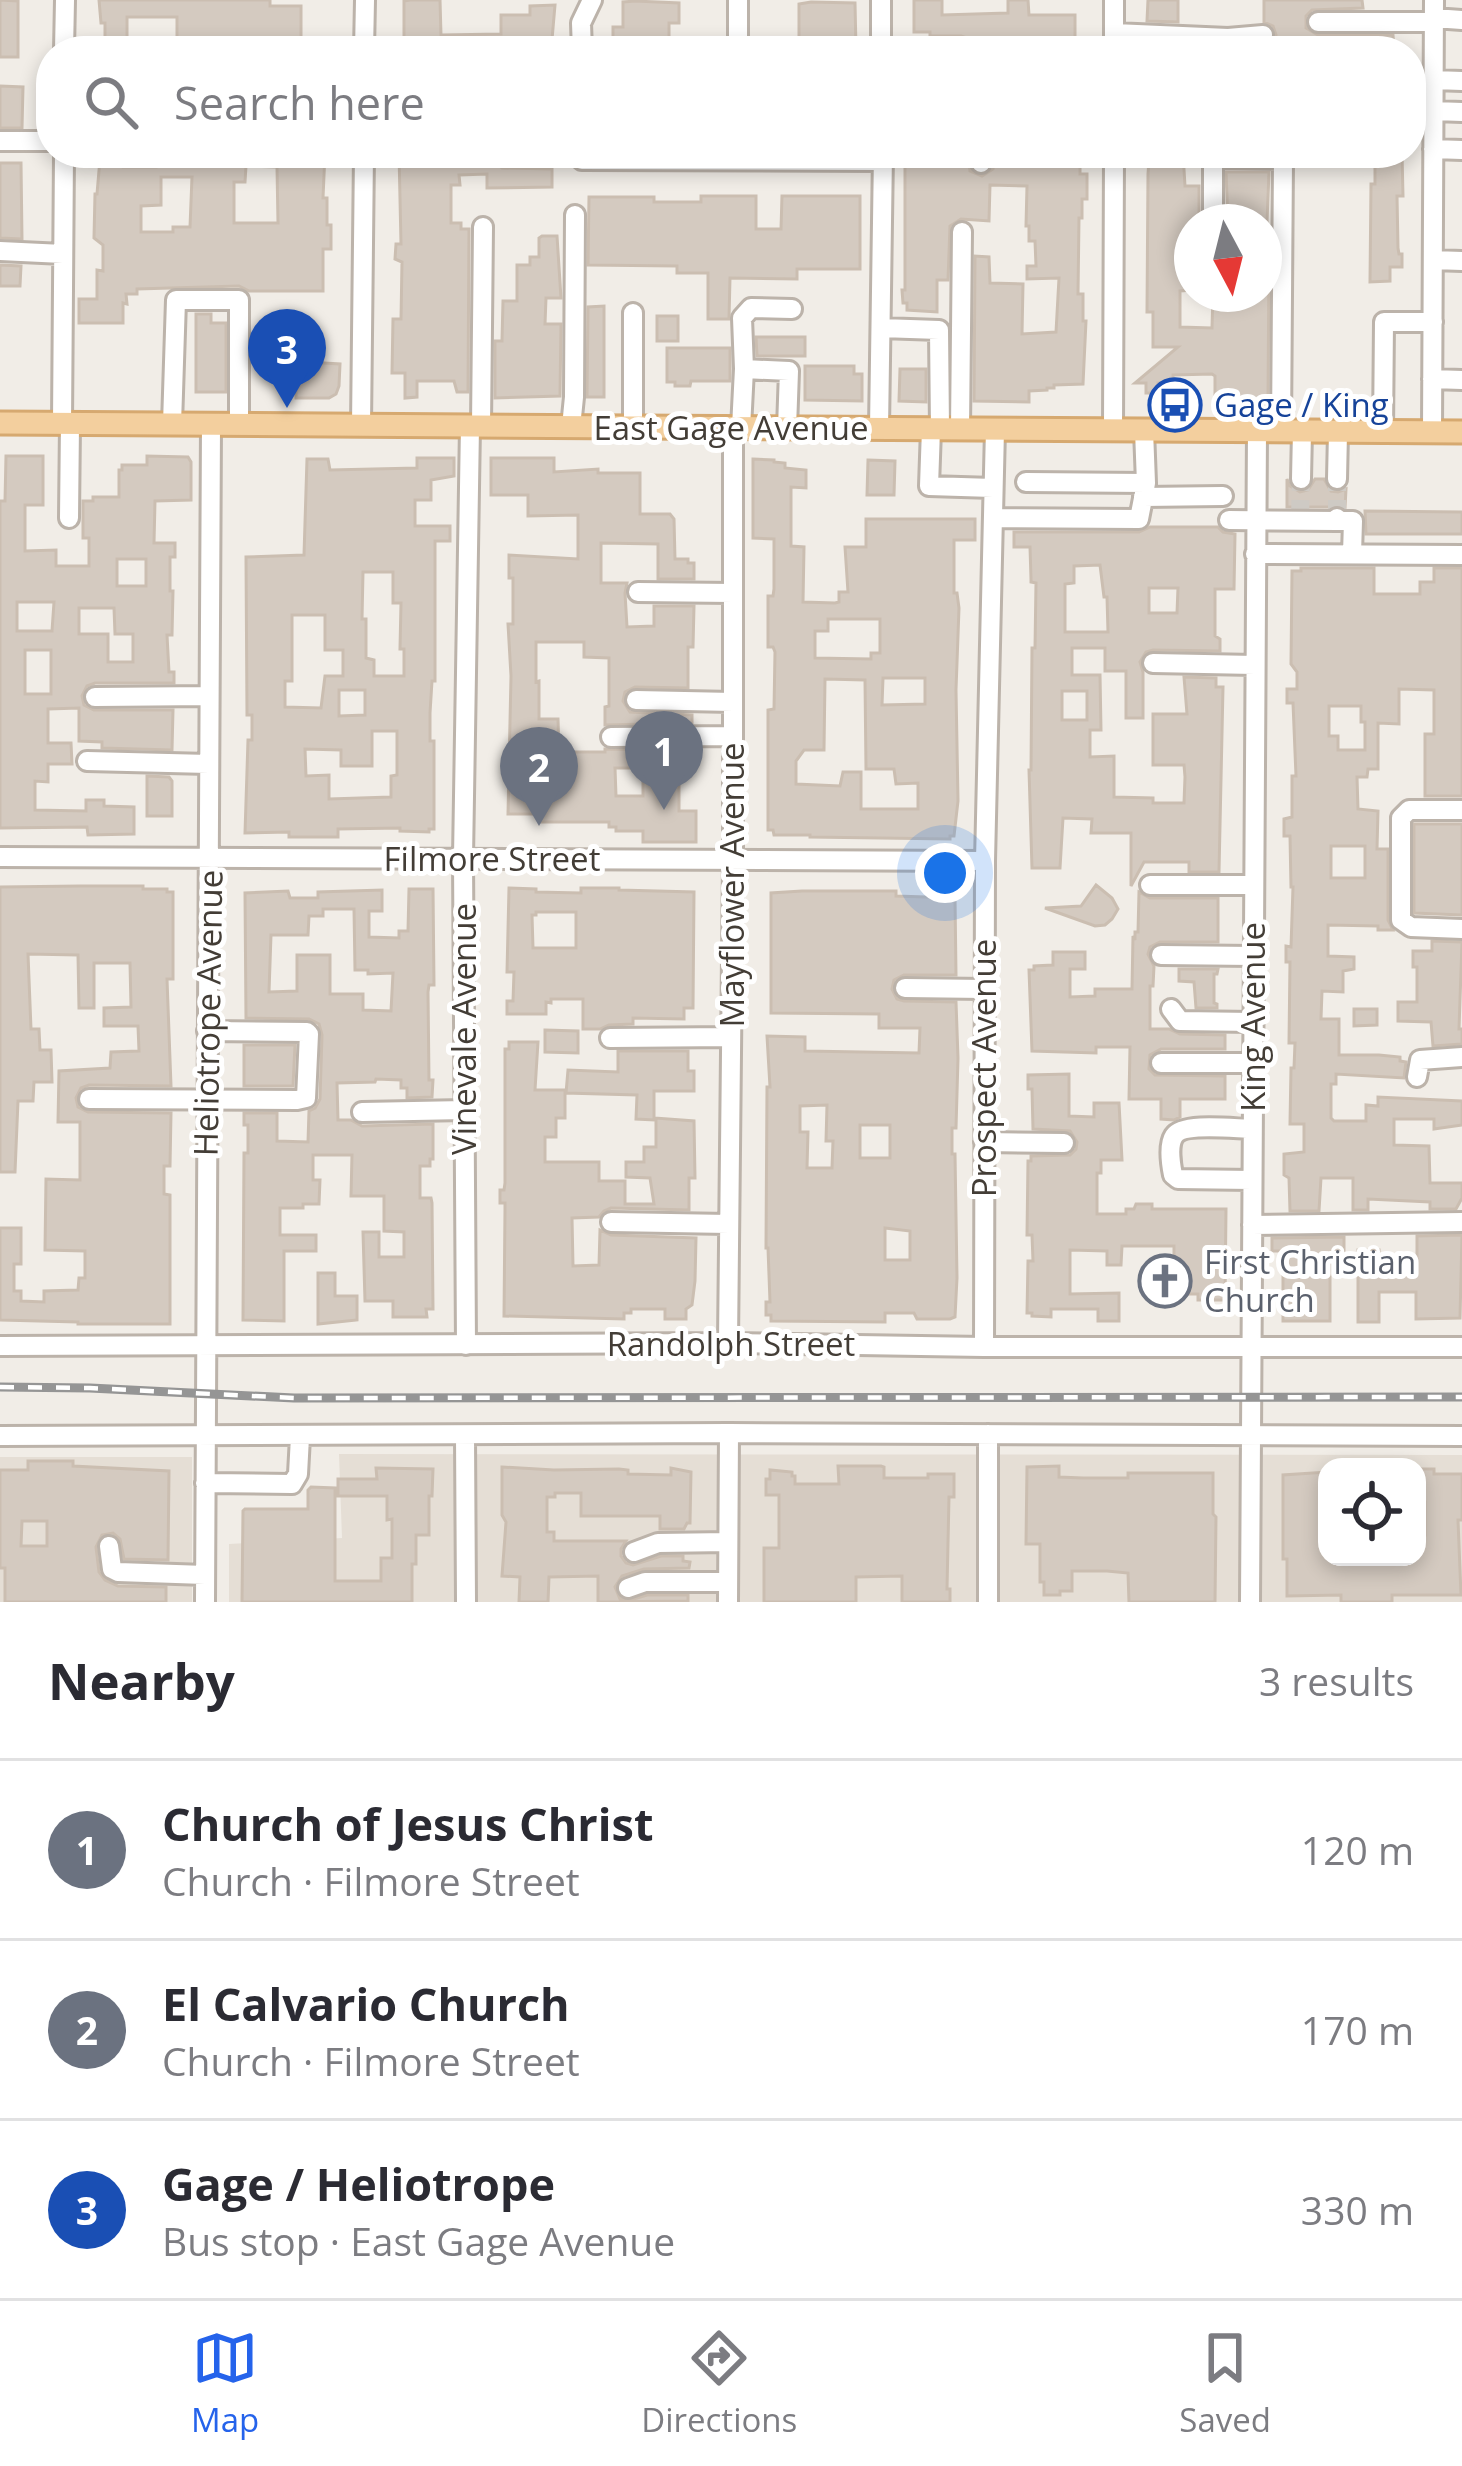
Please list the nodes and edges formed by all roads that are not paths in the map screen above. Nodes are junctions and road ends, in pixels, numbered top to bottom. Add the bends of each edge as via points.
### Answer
1 (64, 0) edge
2 (365, 0) edge
3 (592, 0) edge
4 (738, 0) edge
5 (880, 0) edge
6 (1114, 0) edge
7 (1434, 13) edge
8 (1462, 20) edge
9 (1318, 22) dead end
10 (1263, 35) dead end
11 (64, 36) edge
12 (364, 36) edge
13 (581, 36) edge
14 (738, 36) edge
15 (881, 36) edge
16 (1114, 36) edge
17 (1251, 36) edge
18 (1462, 81) edge
19 (1434, 97) junction
20 (1426, 98) edge
21 (1462, 112) edge
22 (0, 141) edge
23 (36, 141) edge
24 (1433, 149) junction
25 (1462, 150) edge
26 (64, 168) edge
27 (364, 168) edge
28 (884, 168) edge
29 (1114, 168) edge
30 (1213, 168) edge
31 (1282, 168) edge
32 (1213, 204) edge
33 (1277, 204) edge
34 (574, 215) dead end
35 (483, 227) dead end
36 (962, 232) dead end
37 (0, 251) edge
38 (63, 254) junction
39 (1433, 260) junction
40 (1462, 261) edge
41 (792, 309) dead end
42 (1280, 312) edge
43 (633, 313) dead end
44 (1432, 322) junction
45 (880, 328) junction
46 (744, 369) junction
47 (1432, 379) junction
48 (1462, 380) edge
49 (0, 423) edge
50 (66, 424) junction
51 (172, 424) junction
52 (211, 425) junction
53 (239, 425) junction
54 (362, 426) junction
55 (476, 426) junction
56 (571, 427) junction
57 (633, 427) junction
58 (737, 428) junction
59 (787, 428) junction
60 (878, 429) junction
61 (944, 429) junction
62 (995, 429) junction
63 (1113, 430) junction
64 (1144, 430) junction
65 (1257, 431) junction
66 (1292, 431) junction
67 (1338, 432) junction
68 (1383, 432) junction
69 (1432, 432) junction
70 (1462, 432) edge
71 (1301, 479) tunnel mouth
72 (1337, 479) tunnel mouth
73 (1026, 482) dead end
74 (993, 488) junction
75 (1144, 490) junction
76 (1223, 496) dead end
77 (69, 518) dead end
78 (993, 518) junction
79 (1229, 520) dead end
80 (1256, 520) junction
81 (1255, 554) junction
82 (1352, 554) junction
83 (1462, 555) edge
84 (638, 592) dead end
85 (733, 593) junction
86 (1153, 663) dead end
87 (1255, 665) junction
88 (209, 696) junction
89 (95, 697) dead end
90 (635, 700) dead end
91 (733, 702) junction
92 (733, 736) junction
93 (611, 737) dead end
94 (87, 760) dead end
95 (209, 764) junction
96 (1462, 810) edge
97 (0, 857) edge
98 (463, 858) junction
99 (210, 860) junction
100 (733, 860) junction
101 (985, 861) junction
102 (1254, 884) junction
103 (1150, 885) dead end
104 (1462, 929) edge
105 (1161, 955) dead end
106 (1253, 956) junction
107 (904, 988) dead end
108 (985, 989) junction
109 (1172, 1009) dead end
110 (1253, 1022) junction
111 (207, 1030) junction
112 (731, 1037) junction
113 (610, 1038) dead end
114 (1462, 1057) edge
115 (1161, 1063) dead end
116 (1252, 1064) junction
117 (1417, 1077) dead end
118 (88, 1099) dead end
119 (207, 1099) junction
120 (465, 1110) junction
121 (362, 1112) dead end
122 (1252, 1129) junction
123 (984, 1142) junction
124 (1064, 1143) dead end
125 (1252, 1180) junction
126 (611, 1222) dead end
127 (1462, 1222) edge
128 (729, 1224) junction
129 (1252, 1225) junction
130 (728, 1343) junction
131 (466, 1345) junction
132 (0, 1346) edge
133 (984, 1346) junction
134 (1252, 1346) junction
135 (207, 1347) junction
136 (1462, 1347) edge
137 (728, 1433) junction
138 (988, 1434) junction
139 (1251, 1435) junction
140 (0, 1436) edge
141 (465, 1436) junction
142 (1462, 1436) edge
143 (205, 1437) junction
144 (300, 1437) junction
145 (205, 1484) junction
146 (728, 1542) junction
147 (109, 1546) dead end
148 (634, 1552) dead end
149 (205, 1575) junction
150 (628, 1588) dead end
151 (728, 1592) edge
152 (205, 1602) edge
153 (466, 1602) edge
154 (988, 1602) edge
155 (1250, 1602) edge

1 - 11 street
2 - 12 street
3 - 13 street
4 - 14 street
5 - 15 street
6 - 16 street
7 - 8 street
7 - 9 street
7 - 19 street
10 - 17 street
18 - 19 street
19 - 20 street
19 - 21 street
19 - 24 street
22 - 23 street
24 - 25 street
24 - 39 street
26 - 38 street
27 - 54 street
28 - 45 street
29 - 63 street
30 - 32 street
31 - 33 street
34 - 56 street
35 - 55 street, Vinevale Avenue
36 - 61 street
37 - 38 street
38 - 50 street
39 - 40 street
39 - 44 street
41 - 46 street, Mayflower Avenue via 752,308 742,318
42 - 66 street
43 - 57 street
44 - 47 street
44 - 68 street via 1384,322
45 - 60 street
45 - 61 street via 939,330
46 - 58 street, Mayflower Avenue
46 - 59 street via 789,371
47 - 48 street
47 - 69 street
49 - 50 main road, East Gage Avenue
50 - 51 main road, East Gage Avenue
50 - 77 street
51 - 52 main road, East Gage Avenue
51 - 53 street via 176,301 239,300
52 - 53 main road, East Gage Avenue
52 - 88 street, Heliotrope Avenue
53 - 54 main road, East Gage Avenue
54 - 55 main road, East Gage Avenue
55 - 56 main road, East Gage Avenue
55 - 98 street, Vinevale Avenue
56 - 57 main road, East Gage Avenue
57 - 58 main road, East Gage Avenue
58 - 59 main road, East Gage Avenue
58 - 85 street, Mayflower Avenue
59 - 60 main road, East Gage Avenue
60 - 61 main road, East Gage Avenue
61 - 62 main road, East Gage Avenue
61 - 74 street via 929,487
62 - 63 main road, East Gage Avenue
62 - 74 street, Prospect Avenue
63 - 64 main road, East Gage Avenue
64 - 65 main road, East Gage Avenue
64 - 75 street
65 - 66 main road, East Gage Avenue
65 - 80 street, King Avenue
66 - 67 main road, East Gage Avenue
66 - 71 street
67 - 68 main road, East Gage Avenue
67 - 72 street
68 - 69 main road, East Gage Avenue
69 - 70 main road, East Gage Avenue
73 - 75 street
74 - 78 street, Prospect Avenue
75 - 76 street
75 - 78 street via 1138,519
78 - 101 street, Prospect Avenue
79 - 80 street
80 - 81 street, King Avenue
80 - 82 street via 1353,521
81 - 82 street
81 - 87 street, King Avenue
82 - 83 street
84 - 85 street
85 - 91 street, Mayflower Avenue
86 - 87 street
87 - 102 street, King Avenue
88 - 89 street
88 - 95 street, Heliotrope Avenue
90 - 91 street
91 - 92 street, Mayflower Avenue
92 - 93 street
92 - 100 street, Mayflower Avenue
94 - 95 street
95 - 99 street, Heliotrope Avenue
96 - 104 street via 1409,810 1400,818 1400,886 1401,920 1411,927
97 - 99 street, Filmore Street
98 - 99 street, Filmore Street
98 - 100 street, Filmore Street
98 - 120 street, Vinevale Avenue
99 - 111 street, Heliotrope Avenue
100 - 101 street, Filmore Street
100 - 112 street, Mayflower Avenue
101 - 108 street, Prospect Avenue
102 - 103 street
102 - 106 street, King Avenue
105 - 106 street
106 - 110 street, King Avenue
107 - 108 street
108 - 123 street, Prospect Avenue
109 - 110 street via 1180,1021
110 - 116 street, King Avenue
111 - 119 street, Heliotrope Avenue
111 - 119 street via 309,1034 306,1098
112 - 113 street
112 - 128 street, Mayflower Avenue
114 - 117 street via 1420,1060
115 - 116 street
116 - 122 street, King Avenue
118 - 119 street
119 - 135 street, Heliotrope Avenue
120 - 121 street
120 - 131 street, Vinevale Avenue
122 - 125 street, King Avenue
122 - 125 street via 1180,1131 1171,1168 1178,1179
123 - 124 street
123 - 133 street, Prospect Avenue
125 - 129 street, King Avenue
126 - 128 street
127 - 129 street
128 - 130 street, Mayflower Avenue
129 - 134 street, King Avenue
130 - 131 street, Randolph Street
130 - 133 street, Randolph Street
131 - 135 street, Randolph Street
132 - 135 street, Randolph Street
133 - 134 street, Randolph Street
134 - 136 street, Randolph Street
134 - 139 street, King Avenue
135 - 143 street, Heliotrope Avenue
137 - 138 street
137 - 141 street
137 - 146 street
138 - 139 street
138 - 154 street
139 - 142 street
139 - 155 street, King Avenue
140 - 143 street
141 - 144 street
141 - 153 street
143 - 144 street
143 - 145 street, Heliotrope Avenue
144 - 145 street via 292,1484
145 - 149 street, Heliotrope Avenue
146 - 148 street via 652,1543
146 - 151 street
147 - 149 street via 118,1572
149 - 152 street, Heliotrope Avenue
150 - 151 street via 645,1582

